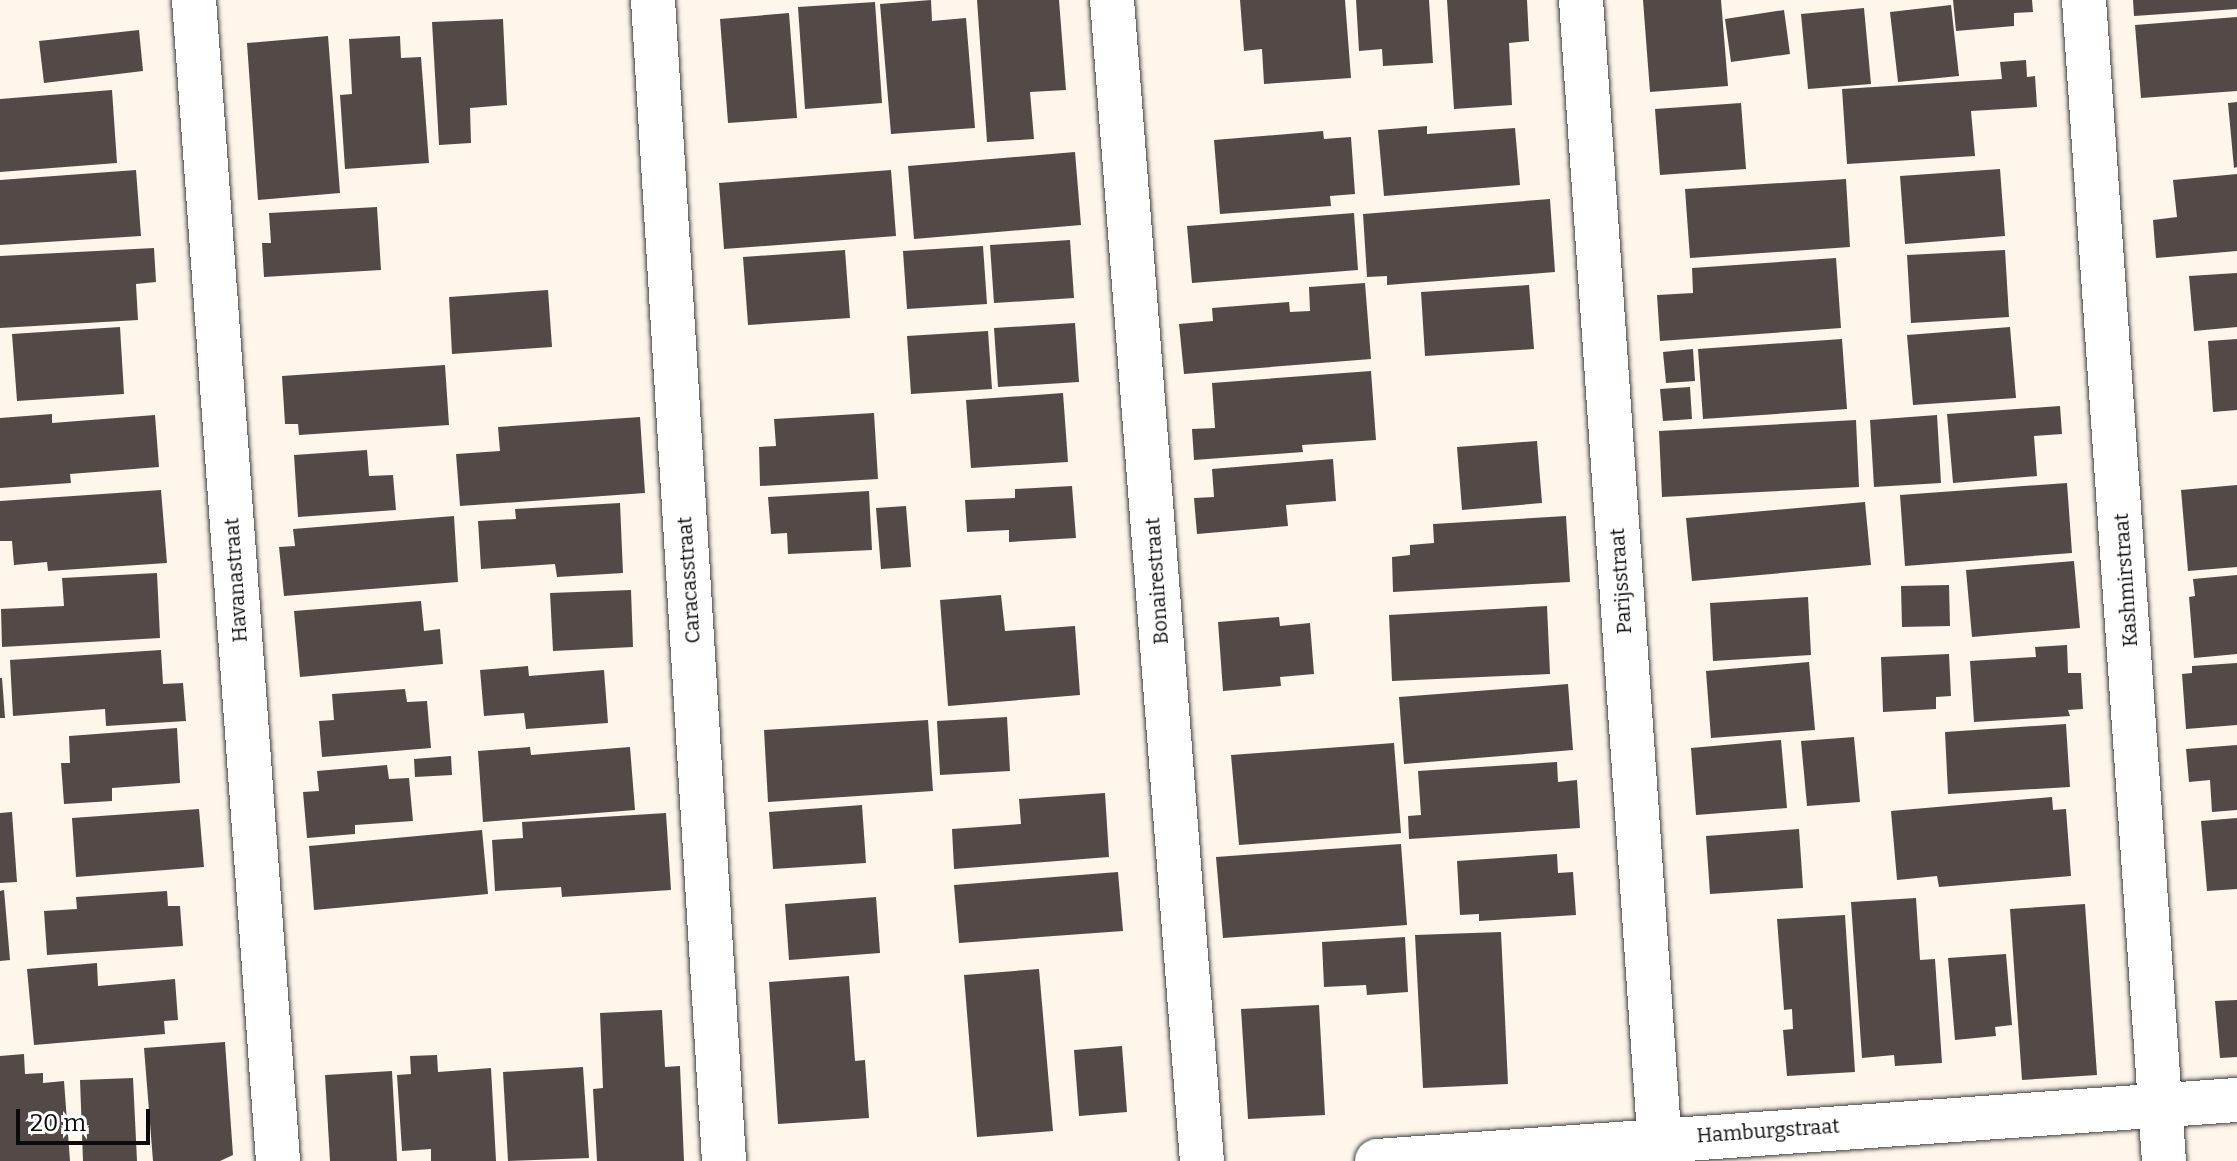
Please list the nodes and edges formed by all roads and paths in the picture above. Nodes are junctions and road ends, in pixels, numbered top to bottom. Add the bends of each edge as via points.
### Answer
1 (194, 0) edge
2 (653, 0) edge
3 (1112, 0) edge
4 (1581, 0) edge
5 (2084, 0) edge
6 (2237, 1100) edge
7 (2160, 1103) junction
8 (1660, 1150) edge
9 (278, 1161) edge
10 (724, 1161) edge
11 (1202, 1161) edge
12 (1377, 1161) edge
13 (2164, 1161) edge

1 - 9 street, Havanastraat
2 - 10 street, Caracasstraat
3 - 11 street, Bonairestraat
4 - 8 street, Parijsstraat
5 - 7 street, Kashmirstraat
6 - 7 street, Hamburgstraat
7 - 8 street, Hamburgstraat
7 - 13 street, Kashmirstraat
8 - 12 street, Hamburgstraat

